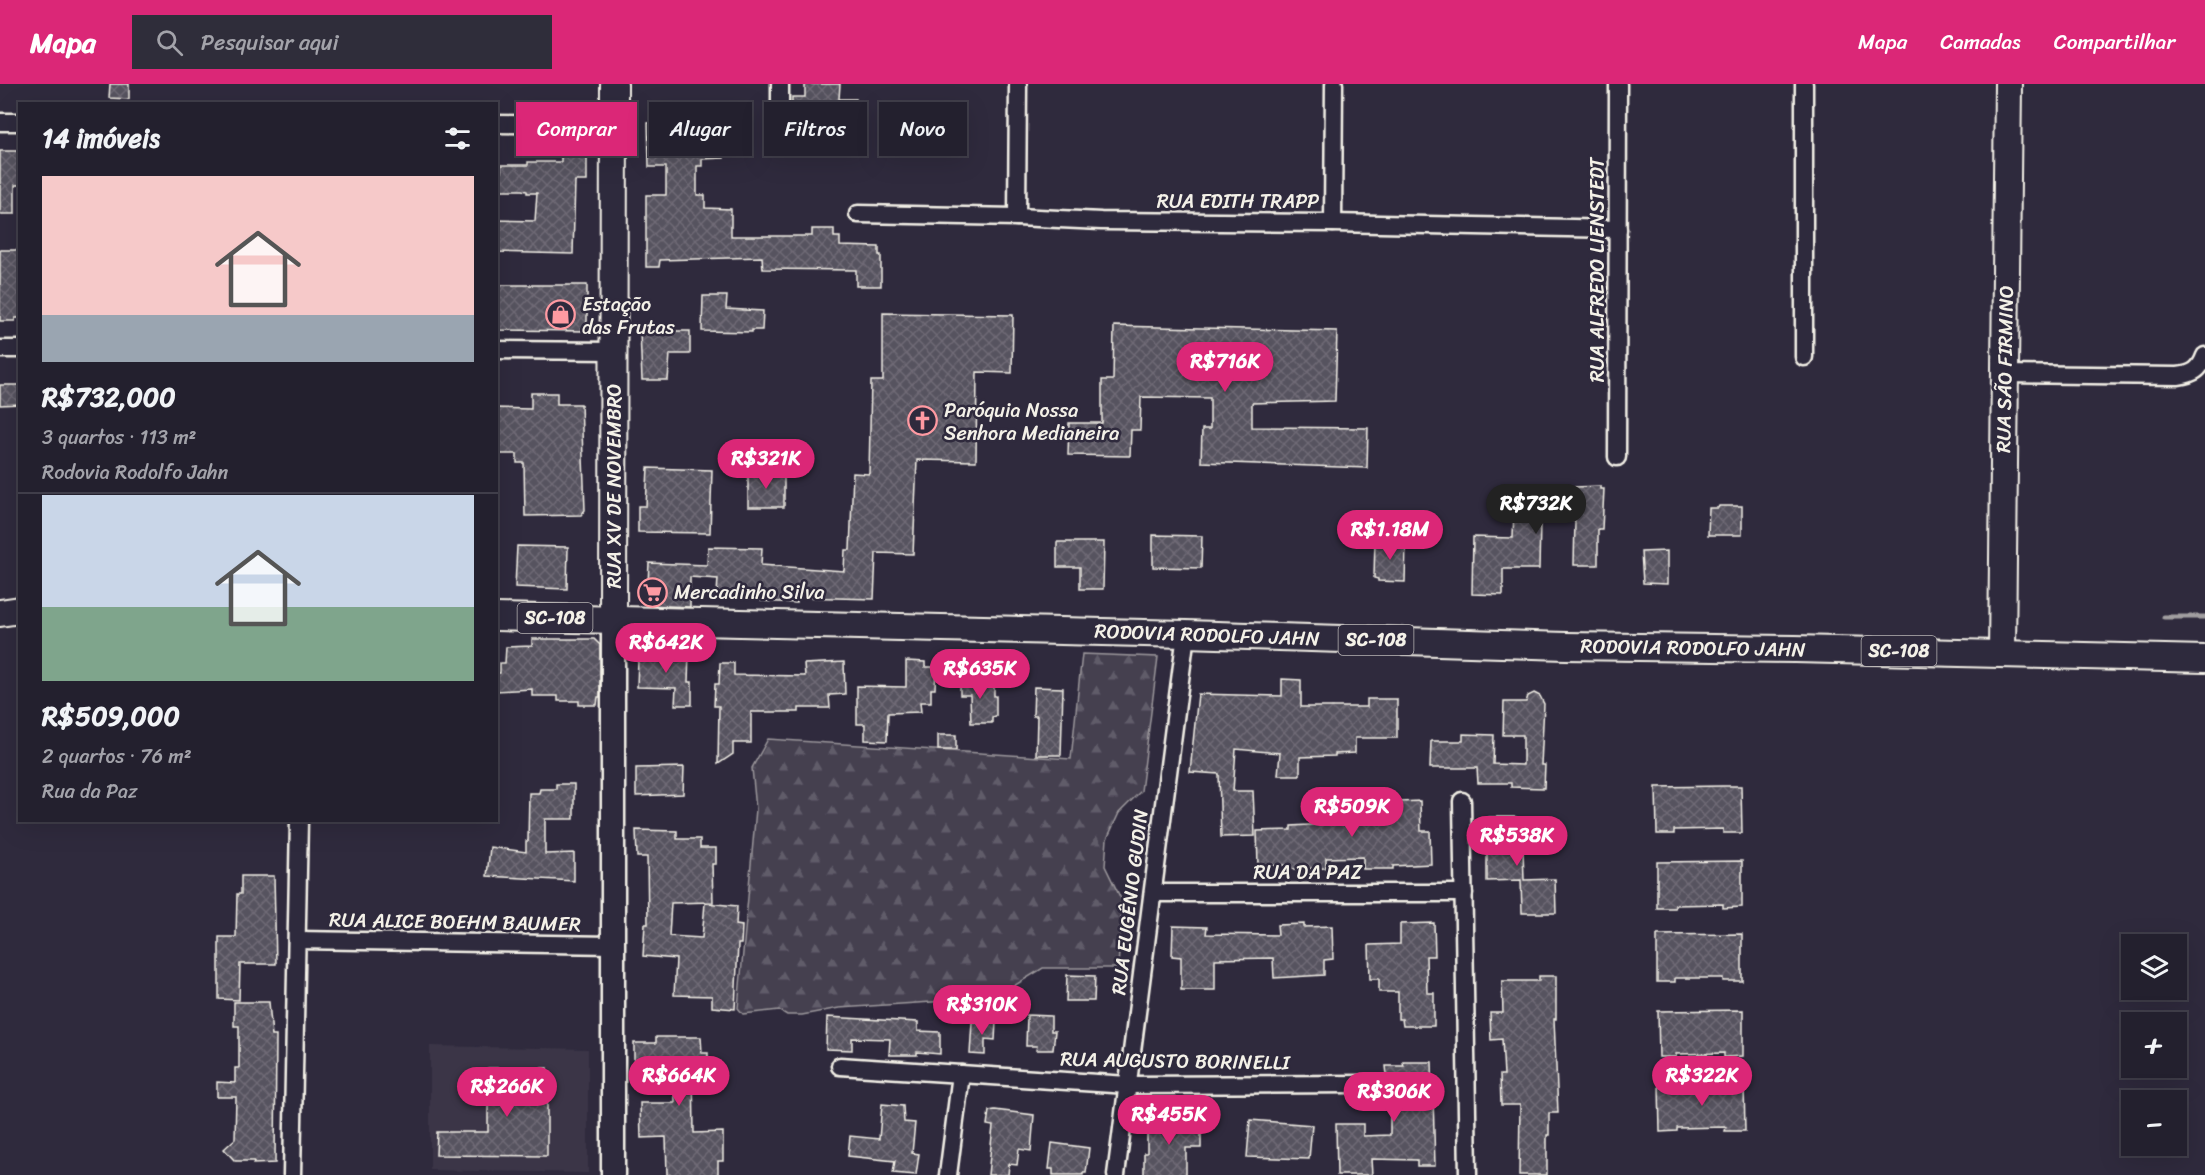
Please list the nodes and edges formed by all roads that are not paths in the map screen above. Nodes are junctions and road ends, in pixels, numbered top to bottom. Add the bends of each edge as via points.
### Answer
1 (614, 84) edge
2 (780, 84) edge
3 (1018, 84) edge
4 (1334, 84) edge
5 (1618, 84) edge
6 (1804, 84) edge
7 (2008, 84) edge
8 (614, 102) edge
9 (780, 102) edge
10 (0, 122) edge
11 (18, 122) edge
12 (498, 124) edge
13 (516, 124) edge
14 (614, 156) edge
15 (858, 214) dead end
16 (1017, 217) junction
17 (1333, 223) junction
18 (1618, 229) junction
19 (0, 349) edge
20 (18, 349) edge
21 (498, 350) edge
22 (614, 351) junction
23 (2205, 356) edge
24 (1804, 357) dead end
25 (2005, 374) junction
26 (1617, 457) dead end
27 (18, 610) edge
28 (0, 613) edge
29 (498, 616) edge
30 (614, 620) junction
31 (1186, 634) junction
32 (2002, 654) junction
33 (2205, 659) edge
34 (1462, 801) dead end
35 (299, 822) edge
36 (1153, 893) junction
37 (1464, 893) junction
38 (297, 940) junction
39 (613, 945) junction
40 (840, 1066) dead end
41 (961, 1074) junction
42 (1365, 1084) dead end
43 (1128, 1085) junction
44 (292, 1175) edge
45 (613, 1175) edge
46 (948, 1175) edge
47 (1116, 1175) edge
48 (1468, 1175) edge

1 - 8 main road, RUA XV DE NOVEMBRO
2 - 9 street
3 - 16 street
4 - 17 street
5 - 18 street, RUA ALFREDO LIENSTEDT
6 - 24 street
7 - 25 main road, RUA SÃO FIRMINO
10 - 11 street
12 - 13 street
14 - 22 main road, RUA XV DE NOVEMBRO
15 - 16 street, RUA EDITH TRAPP
16 - 17 street, RUA EDITH TRAPP
17 - 18 street, RUA EDITH TRAPP
18 - 26 street, RUA ALFREDO LIENSTEDT
19 - 20 street
21 - 22 street
22 - 30 main road, RUA XV DE NOVEMBRO
23 - 25 street via 2196,372 2178,376
25 - 32 main road, RUA SÃO FIRMINO
27 - 28 main road
29 - 30 main road, RODOVIA RODOLFO JAHN / SC-108
30 - 31 main road, RODOVIA RODOLFO JAHN / SC-108
30 - 39 street, RUA XV DE NOVEMBRO
31 - 32 main road, RODOVIA RODOLFO JAHN / SC-108
31 - 36 street, RUA EUGÊNIO GUDIN
32 - 33 main road, RODOVIA RODOLFO JAHN / SC-108
34 - 37 street
35 - 38 street
36 - 37 street, RUA DA PAZ
36 - 43 street, RUA EUGÊNIO GUDIN
37 - 48 street
38 - 39 street, RUA ALICE BOEHM BAUMER
38 - 44 street
39 - 45 street, RUA XV DE NOVEMBRO
40 - 41 street, RUA AUGUSTO BORINELLI
41 - 43 street, RUA AUGUSTO BORINELLI
41 - 46 street
42 - 43 street, RUA AUGUSTO BORINELLI
43 - 47 street, RUA EUGÊNIO GUDIN

